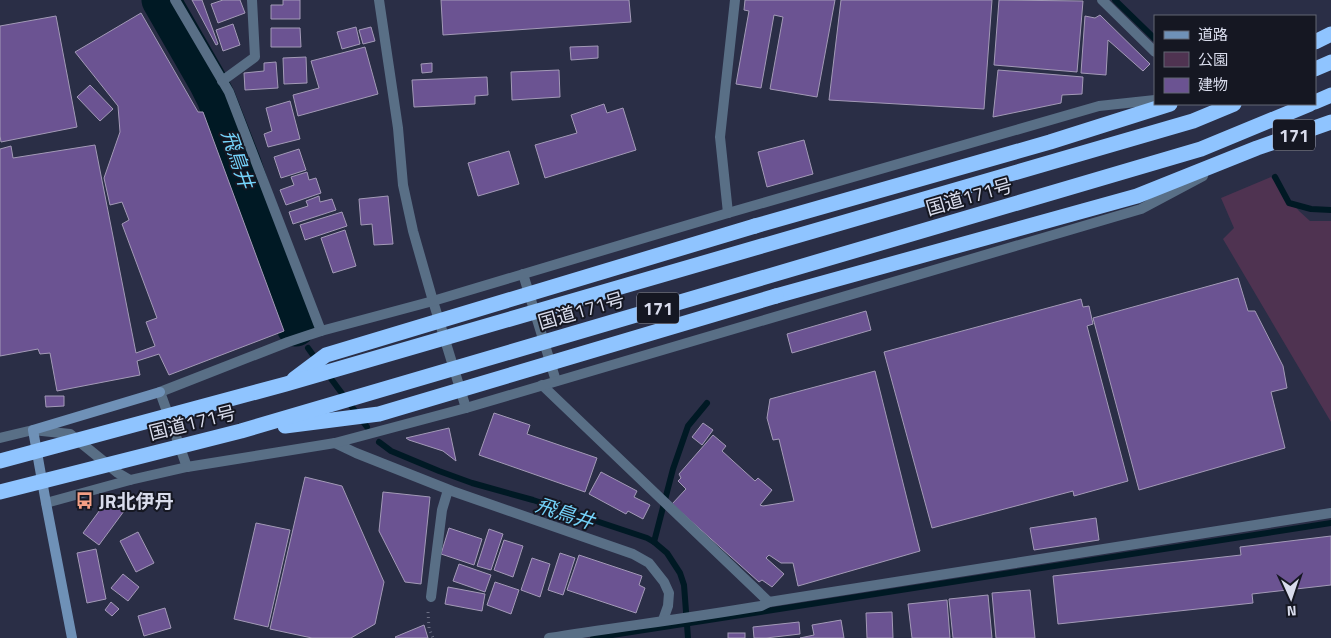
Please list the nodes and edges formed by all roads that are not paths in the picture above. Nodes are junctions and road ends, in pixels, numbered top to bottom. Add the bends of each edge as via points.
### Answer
1 (175, 0) edge
2 (252, 0) edge
3 (379, 0) edge
4 (734, 0) edge
5 (1102, 0) edge
6 (1331, 34) edge
7 (1316, 42) edge
8 (1154, 51) edge
9 (1331, 62) edge
10 (1316, 69) edge
11 (222, 81) junction
12 (1331, 95) edge
13 (1154, 100) edge
14 (1316, 102) edge
15 (1167, 105) edge
16 (1232, 105) edge
17 (1308, 105) edge
18 (1331, 122) edge
19 (1257, 148) junction
20 (728, 213) junction
21 (524, 274) junction
22 (433, 301) junction
23 (322, 331) junction
24 (556, 381) junction
25 (286, 384) junction
26 (542, 385) junction
27 (160, 392) junction
28 (466, 408) junction
29 (33, 430) junction
30 (241, 431) junction
31 (0, 438) edge
32 (334, 443) junction
33 (0, 461) edge
34 (187, 467) junction
35 (130, 480) junction
36 (448, 490) junction
37 (0, 492) edge
38 (46, 503) junction
39 (1331, 514) edge
40 (431, 597) road end
41 (769, 602) junction
42 (667, 620) junction
43 (72, 638) edge
44 (549, 638) edge

1 - 11 street
2 - 11 street via 255,57
3 - 22 street via 403,185
4 - 20 street via 720,137
5 - 8 street
6 - 7 highway
9 - 10 highway
11 - 23 street
12 - 14 highway, 171
13 - 20 street via 1099,106
15 - 25 highway, 171, bridge via 326,355
16 - 25 highway, 国道171号 / 171, bridge via 1193,121
17 - 30 highway, 国道171号 / 171, bridge via 1201,149
18 - 19 highway, 171
19 - 24 street via 1141,208
19 - 30 highway, 171, bridge via 1138,196 776,296 379,414
20 - 21 street
21 - 22 street
21 - 24 street
22 - 23 street
22 - 28 street
23 - 27 street
24 - 26 street
25 - 33 highway, 国道171号 / 171, bridge
26 - 28 street
26 - 41 street
27 - 29 street
27 - 34 street
28 - 32 street
29 - 31 street
29 - 35 street via 70,434
29 - 38 street
30 - 37 highway, 国道171号 / 171, bridge
32 - 34 street
32 - 36 street
34 - 35 street
35 - 38 street
36 - 40 street via 442,510
36 - 42 street via 633,554 649,563 669,593
38 - 43 street
39 - 41 street
41 - 42 street via 761,606
42 - 44 street

